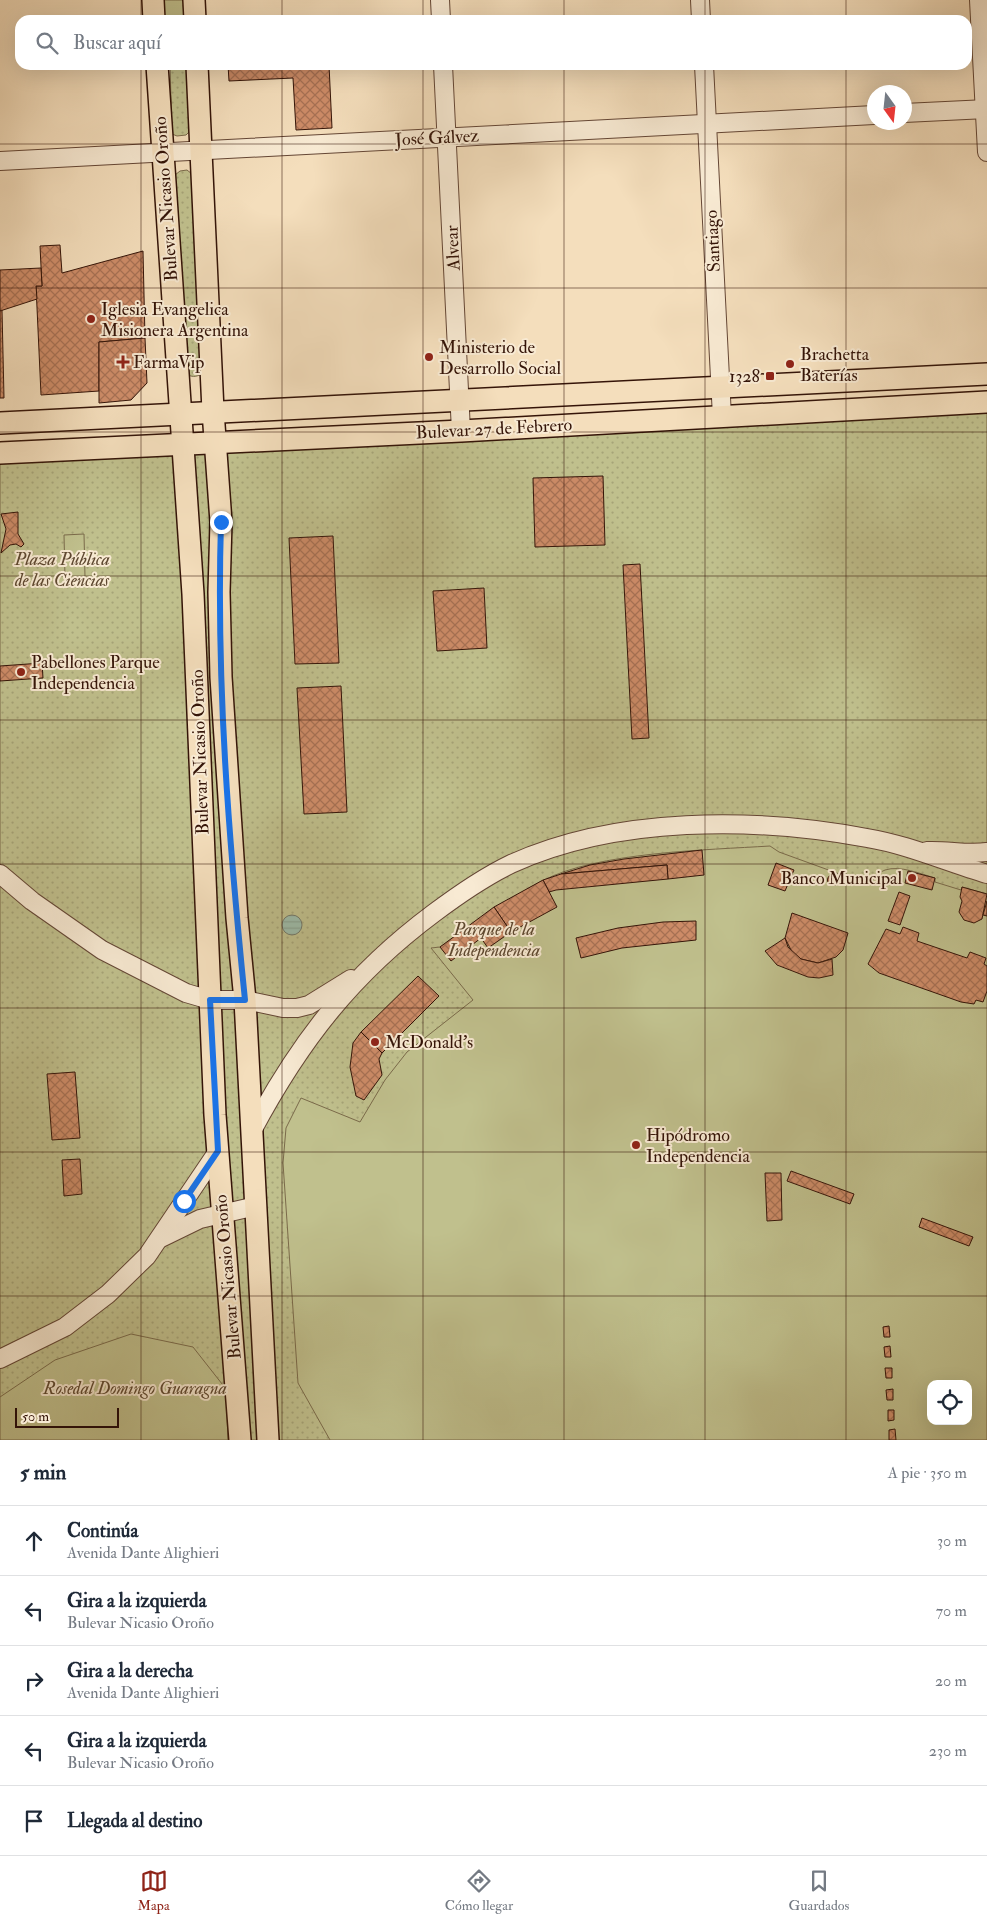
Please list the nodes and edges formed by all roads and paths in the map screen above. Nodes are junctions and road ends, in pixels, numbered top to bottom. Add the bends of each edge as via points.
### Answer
1 (153, 0) edge
2 (194, 0) edge
3 (440, 0) edge
4 (700, 0) edge
5 (979, 0) edge
6 (154, 15) edge
7 (195, 15) edge
8 (441, 15) edge
9 (701, 15) edge
10 (157, 70) edge
11 (197, 70) edge
12 (444, 70) edge
13 (704, 70) edge
14 (986, 109) edge
15 (912, 113) edge
16 (867, 115) edge
17 (707, 124) junction
18 (447, 137) junction
19 (201, 150) junction
20 (163, 152) junction
21 (987, 152) edge
22 (0, 161) edge
23 (987, 374) edge
24 (721, 387) junction
25 (460, 399) junction
26 (987, 402) edge
27 (213, 411) junction
28 (181, 412) junction
29 (722, 417) junction
30 (0, 423) edge
31 (461, 431) junction
32 (215, 442) junction
33 (182, 444) junction
34 (0, 453) edge
35 (924, 851) junction
36 (987, 852) edge
37 (0, 874) edge
38 (987, 874) edge
39 (362, 973) junction
40 (210, 1000) junction
41 (245, 1000) junction
42 (252, 1131) junction
43 (218, 1151) junction
44 (256, 1206) junction
45 (223, 1214) junction
46 (159, 1239) junction
47 (0, 1359) edge
48 (240, 1440) edge
49 (268, 1440) edge

1 - 6 main road
2 - 7 main road
3 - 8 street
4 - 9 street
5 - 14 street
10 - 20 main road, Bulevar Nicasio Oroño
11 - 19 main road, Bulevar Nicasio Oroño
12 - 18 street, Alvear
13 - 17 street, Santiago
14 - 15 street
14 - 21 street
16 - 17 street, José Gálvez
17 - 18 street, José Gálvez
17 - 24 street, Santiago
18 - 19 street, José Gálvez
18 - 25 street, Alvear
19 - 20 street, José Gálvez
19 - 27 main road, Bulevar Nicasio Oroño
20 - 22 street, José Gálvez
20 - 28 main road, Bulevar Nicasio Oroño
23 - 24 main road, Bulevar 27 de Febrero
24 - 25 main road, Bulevar 27 de Febrero
24 - 29 street, Santiago
25 - 27 main road, Bulevar 27 de Febrero
25 - 31 street, Alvear
26 - 29 main road, Bulevar 27 de Febrero
27 - 28 main road, Bulevar 27 de Febrero
27 - 32 main road, Bulevar Nicasio Oroño
28 - 30 main road, Bulevar 27 de Febrero
28 - 33 main road, Bulevar Nicasio Oroño
29 - 31 main road, Bulevar 27 de Febrero
31 - 32 main road, Bulevar 27 de Febrero
32 - 33 main road, Bulevar 27 de Febrero
32 - 41 main road, Bulevar Nicasio Oroño via 221,522 221,677
33 - 34 main road, Bulevar 27 de Febrero
33 - 40 main road, Bulevar Nicasio Oroño via 193,594
35 - 36 street
35 - 38 street via 945,862
35 - 39 street via 867,838 759,826 632,830 574,842 512,864 462,892 404,935
37 - 40 street via 102,950 186,994
39 - 41 street via 309,1005 297,1008
39 - 42 street via 298,1052
40 - 41 street
40 - 43 main road, Bulevar Nicasio Oroño
41 - 42 main road, Bulevar Nicasio Oroño
42 - 44 main road, Bulevar Nicasio Oroño
43 - 45 main road, Bulevar Nicasio Oroño
43 - 46 street
44 - 45 street
44 - 49 main road, Bulevar Nicasio Oroño
45 - 46 street via 192,1222
45 - 48 main road, Bulevar Nicasio Oroño
46 - 47 street via 147,1256 108,1294 65,1326

